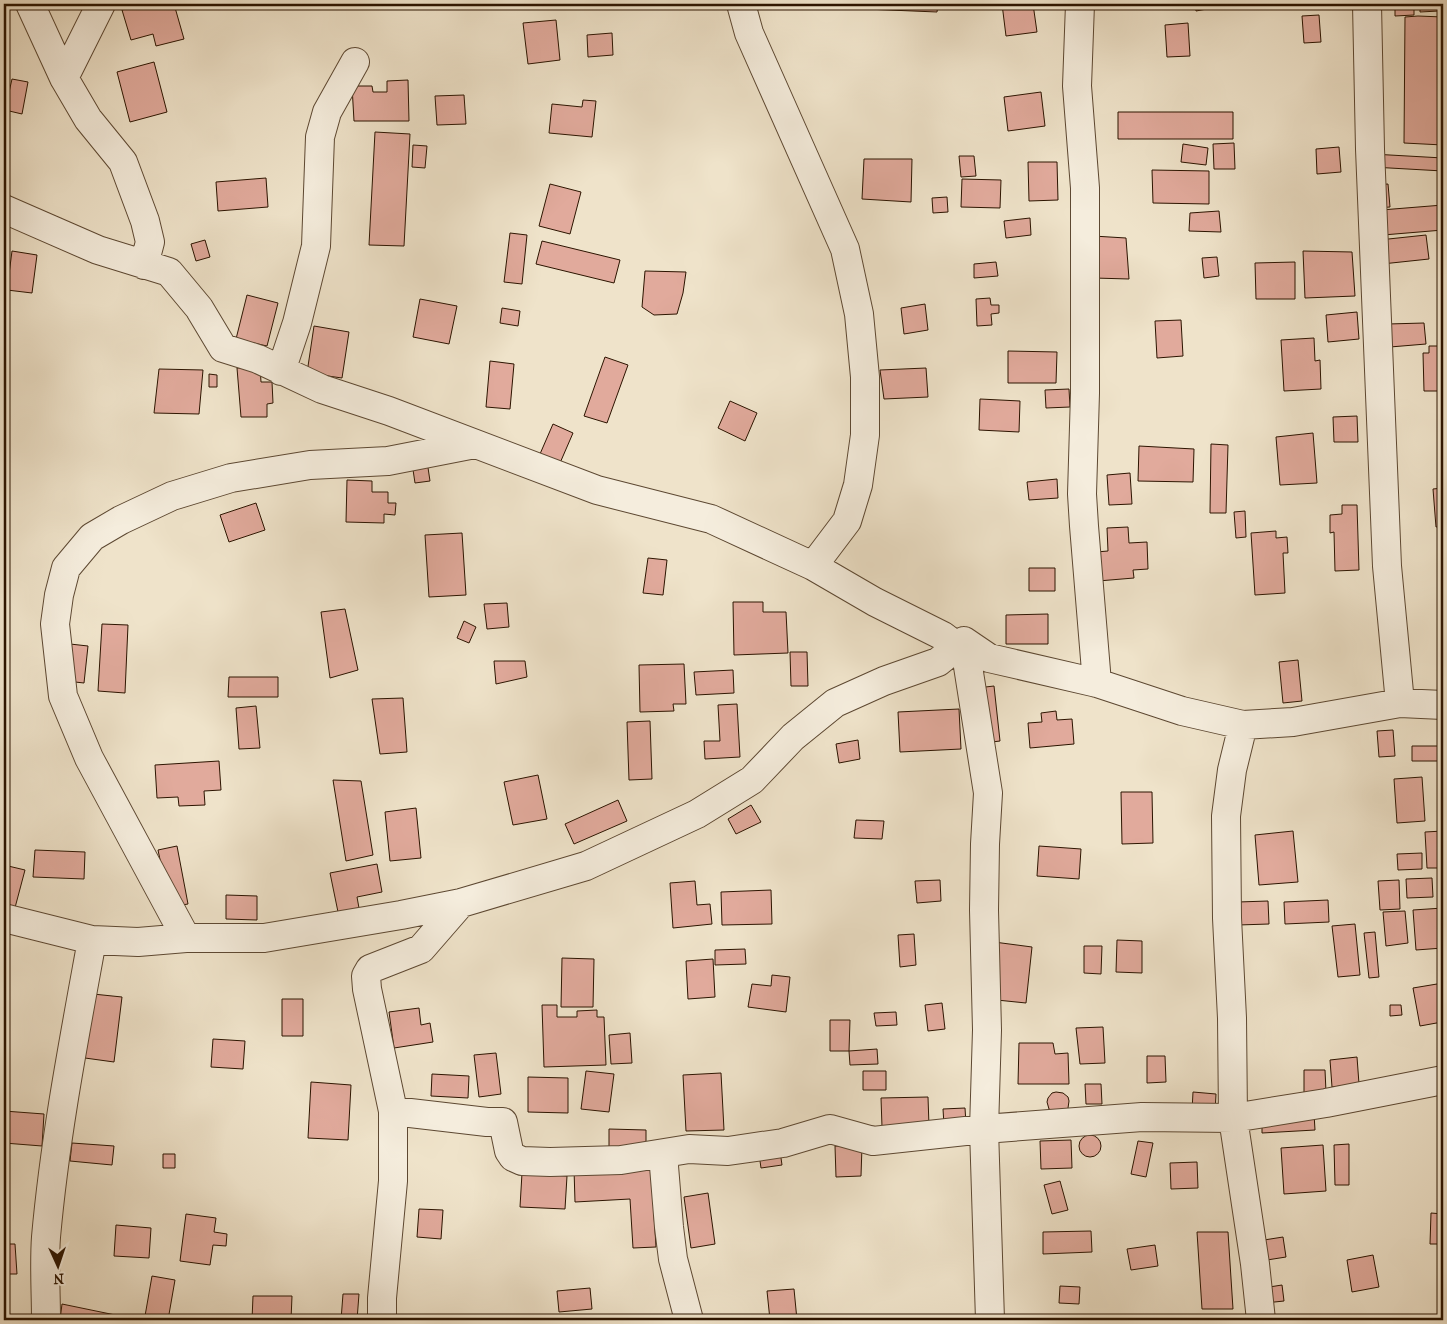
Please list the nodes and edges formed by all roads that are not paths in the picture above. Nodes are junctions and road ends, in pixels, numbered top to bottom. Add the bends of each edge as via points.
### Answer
1 (30, 4) edge
2 (101, 4) edge
3 (741, 4) edge
4 (1080, 4) edge
5 (1367, 4) edge
6 (355, 62) dead end
7 (64, 78) junction
8 (4, 209) edge
9 (144, 265) junction
10 (281, 371) junction
11 (475, 444) junction
12 (813, 566) junction
13 (964, 641) junction
14 (1097, 682) junction
15 (1400, 703) junction
16 (1443, 705) edge
17 (1242, 725) junction
18 (460, 903) junction
19 (4, 918) edge
20 (186, 938) junction
21 (92, 940) junction
22 (1443, 1080) edge
23 (394, 1110) junction
24 (1233, 1118) junction
25 (984, 1129) junction
26 (663, 1154) junction
27 (46, 1320) edge
28 (382, 1320) edge
29 (689, 1320) edge
30 (990, 1320) edge
31 (1261, 1320) edge

1 - 7 street
2 - 7 street
3 - 12 street via 749,33 845,249 859,314 865,377 865,434 858,485 847,521
4 - 14 street via 1077,86 1085,188 1082,494
5 - 15 street via 1386,566
6 - 10 street via 327,112 320,137 316,246
7 - 9 street via 88,119 123,162 150,242
8 - 9 street via 98,250
9 - 10 street via 169,272 199,308 223,348
10 - 11 street
11 - 12 street via 597,490 711,519
11 - 20 street via 388,461 300,466 231,478 180,493 92,537 66,568 55,624 63,696 88,758
12 - 13 street via 955,645
13 - 14 street via 989,658
13 - 18 street via 938,662 835,703 793,737 752,780 697,814 586,866
13 - 25 street via 988,793 984,910 987,1030
14 - 17 street via 1182,711
15 - 16 street
15 - 17 street via 1293,722
17 - 24 street via 1226,816
18 - 20 street via 264,938
18 - 23 street via 421,949 370,969 366,976
19 - 21 street
20 - 21 street via 138,942
21 - 27 street via 70,1065 46,1238
22 - 24 street
23 - 26 street via 503,1122 509,1151 522,1161 621,1160
23 - 28 street via 393,1181
24 - 25 street via 1142,1117
24 - 31 street via 1256,1264
25 - 26 street via 873,1141 830,1129 728,1152 689,1150
25 - 30 street
26 - 29 street via 673,1259

